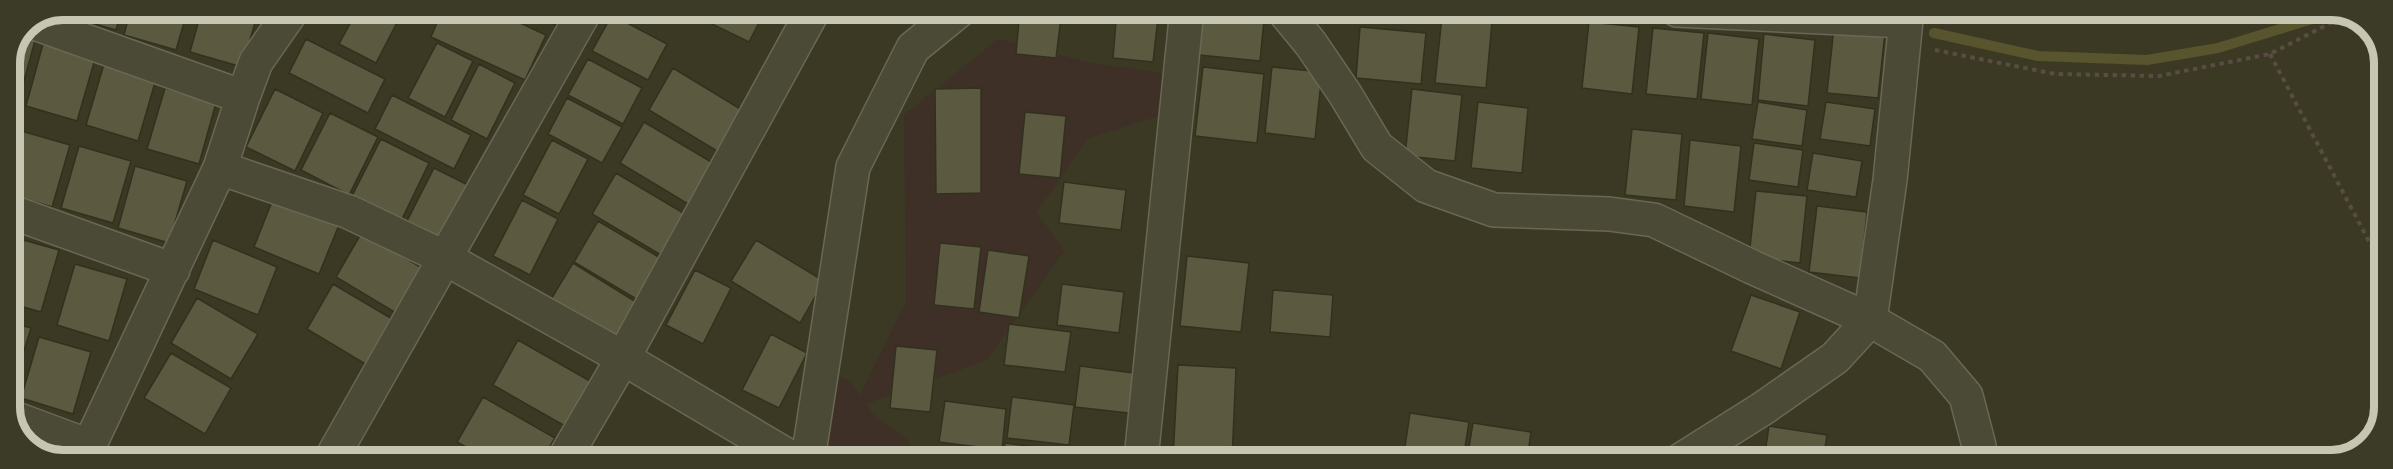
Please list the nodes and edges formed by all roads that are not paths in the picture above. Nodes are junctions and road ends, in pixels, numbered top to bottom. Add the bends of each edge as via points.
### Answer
1 (285, 20) edge
2 (580, 20) edge
3 (808, 20) edge
4 (947, 20) edge
5 (1186, 20) edge
6 (1292, 20) edge
7 (1830, 20) edge
8 (42, 25) edge
9 (1906, 25) edge
10 (243, 97) junction
11 (220, 168) junction
12 (20, 215) edge
13 (445, 258) junction
14 (173, 270) junction
15 (1870, 320) junction
16 (623, 358) junction
17 (23, 423) edge
18 (82, 450) edge
19 (87, 450) edge
20 (336, 450) edge
21 (569, 450) edge
22 (778, 450) edge
23 (809, 450) edge
24 (1142, 450) edge
25 (1697, 450) edge
26 (1978, 450) edge

1 - 10 street via 256,62
2 - 13 street
3 - 16 street
4 - 23 street via 913,48 853,167
5 - 24 street
6 - 15 street via 1377,147 1426,186 1494,210 1609,214 1654,220
7 - 9 street
8 - 10 street
9 - 15 street
10 - 11 street
11 - 13 street via 349,212
11 - 14 street
12 - 14 street
13 - 16 street
13 - 20 street
14 - 19 street
15 - 25 street via 1835,358
15 - 26 street via 1932,356 1966,396
16 - 21 street
16 - 22 street
17 - 18 street

